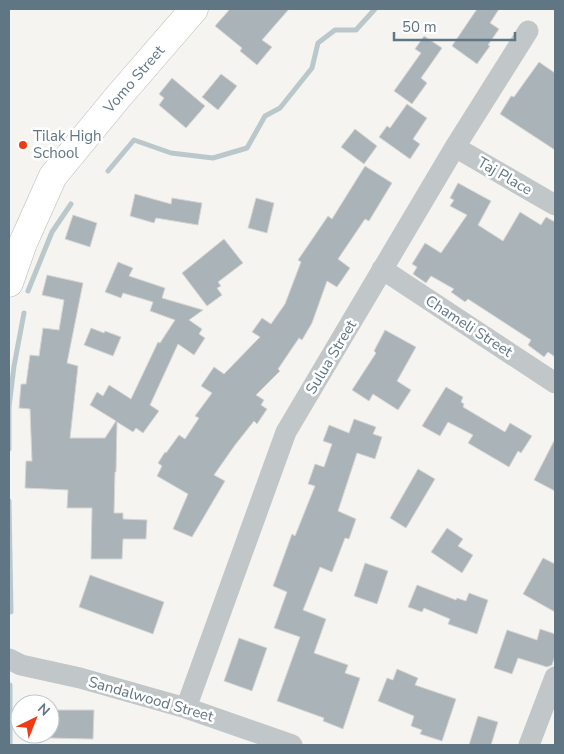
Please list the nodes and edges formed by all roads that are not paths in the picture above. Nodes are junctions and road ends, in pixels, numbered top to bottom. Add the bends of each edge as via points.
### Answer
1 (194, 9) edge
2 (528, 31) dead end
3 (455, 147) junction
4 (555, 205) edge
5 (382, 269) junction
6 (9, 284) edge
7 (555, 383) edge
8 (9, 659) edge
9 (555, 677) edge
10 (186, 708) junction
11 (292, 745) edge
12 (529, 745) edge

1 - 6 main road, Vomo Street via 53,176 23,243
2 - 3 street, Sulua Street
3 - 4 street, Taj Place
3 - 5 street, Sulua Street
5 - 7 street, Chameli Street
5 - 10 street, Sulua Street via 286,432
8 - 10 street, Sandalwood Street via 21,665
9 - 12 street
10 - 11 street, Sandalwood Street

